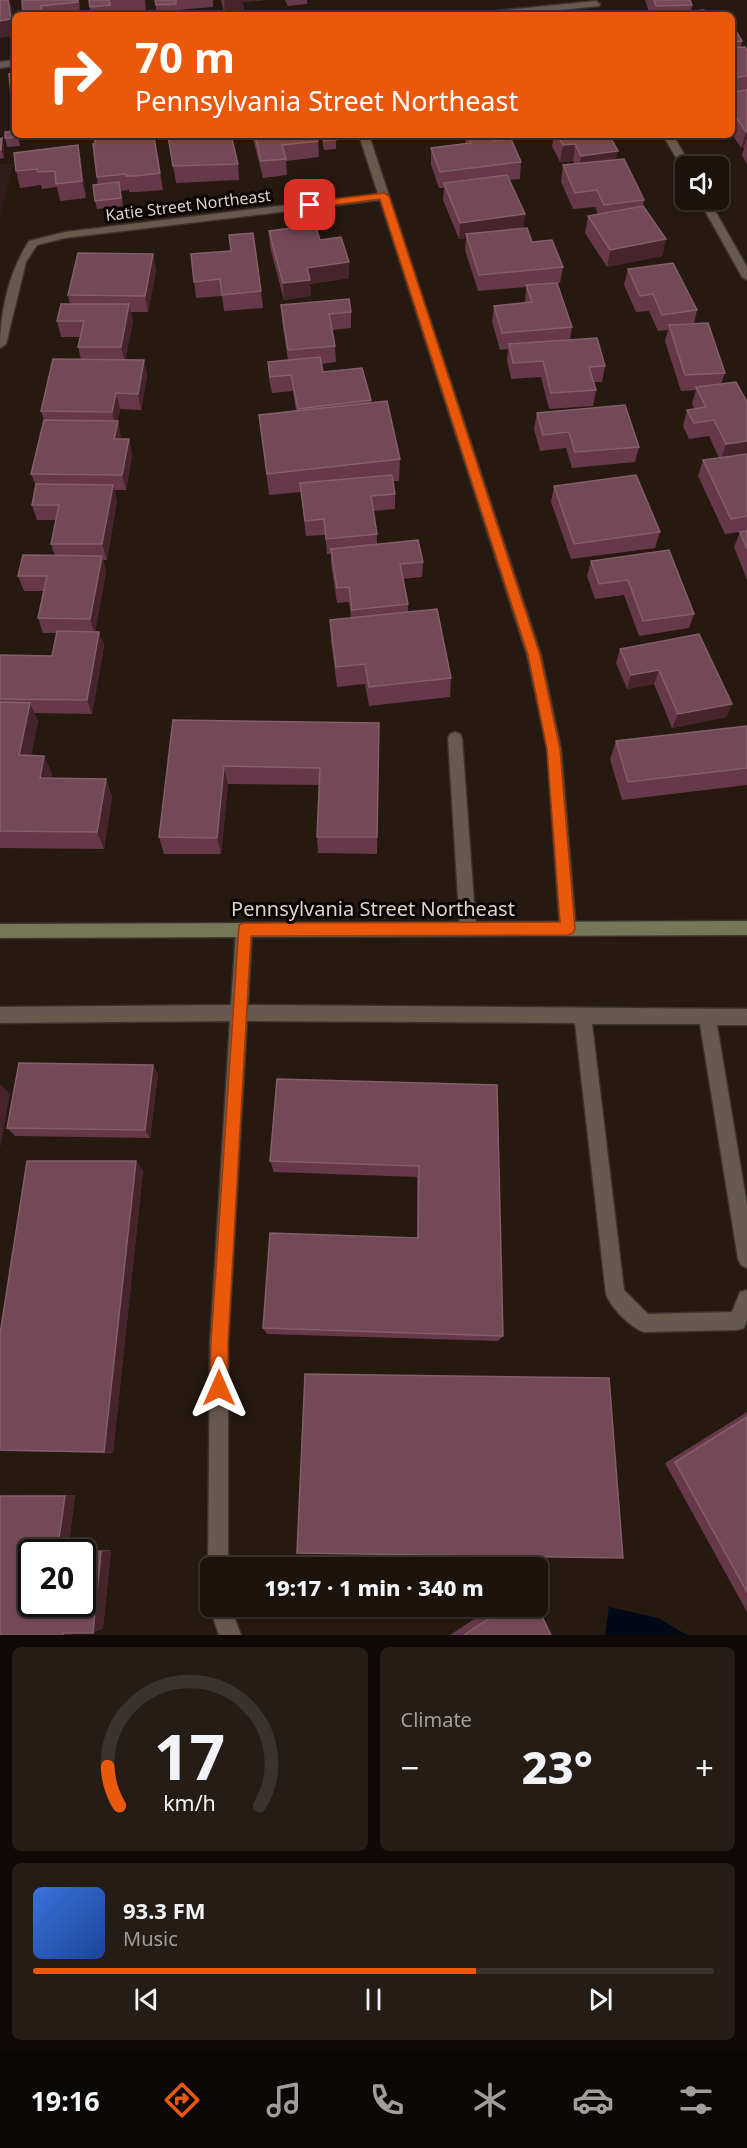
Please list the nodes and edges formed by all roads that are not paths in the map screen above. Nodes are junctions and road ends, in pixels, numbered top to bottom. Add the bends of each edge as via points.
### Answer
1 (595, 2) edge
2 (511, 12) edge
3 (365, 138) edge
4 (670, 138) edge
5 (680, 156) edge
6 (384, 196) junction
7 (710, 210) edge
8 (747, 277) edge
9 (0, 344) edge
10 (455, 738) dead end
11 (747, 928) edge
12 (468, 929) junction
13 (568, 929) junction
14 (244, 930) junction
15 (0, 931) edge
16 (239, 1013) junction
17 (0, 1015) edge
18 (583, 1017) junction
19 (707, 1017) junction
20 (747, 1017) edge
21 (747, 1259) edge
22 (747, 1299) edge
23 (218, 1557) edge
24 (223, 1617) edge
25 (230, 1635) edge

1 - 2 street
3 - 6 street
4 - 5 street
6 - 9 street, Katie Street Northeast via 65,235 33,243 21,261
6 - 13 street via 534,655 554,749
7 - 8 street
10 - 12 street
11 - 13 street, Pennsylvania Street Northeast
12 - 13 street, Pennsylvania Street Northeast
12 - 14 street, Pennsylvania Street Northeast
14 - 15 street, Pennsylvania Street Northeast
14 - 16 street
16 - 17 street
16 - 18 street
16 - 23 street via 219,1343
18 - 19 street
18 - 22 street via 615,1294 644,1323 737,1322
19 - 20 street
19 - 21 street
24 - 25 street

